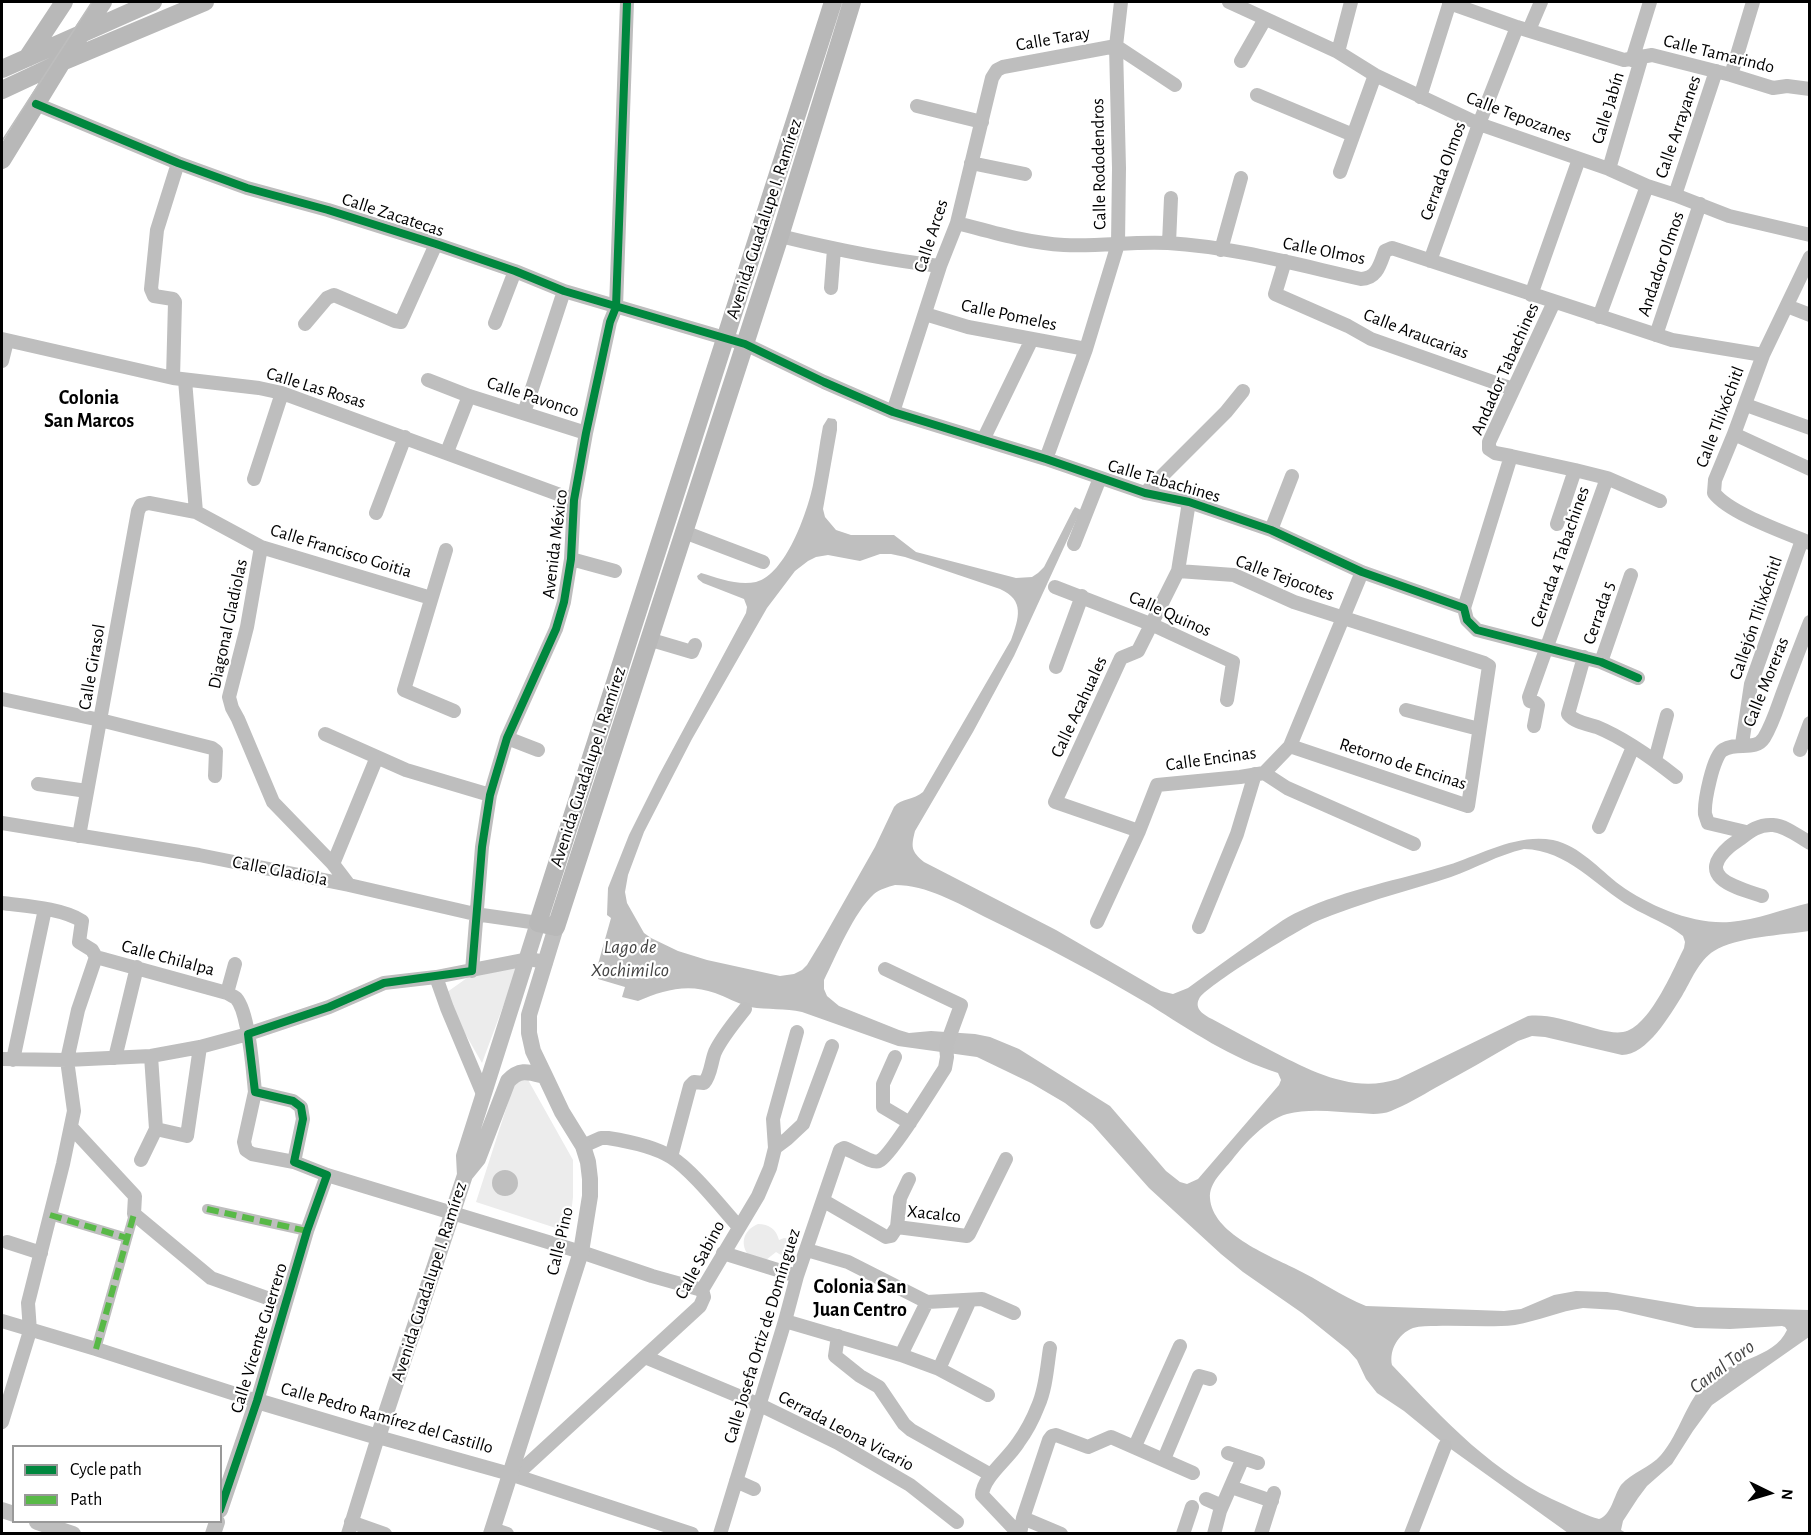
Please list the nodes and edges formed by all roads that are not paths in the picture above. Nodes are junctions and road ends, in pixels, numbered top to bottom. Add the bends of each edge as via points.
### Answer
1 (64, 2) edge
2 (103, 2) edge
3 (153, 2) edge
4 (205, 2) edge
5 (627, 2) edge
6 (833, 2) edge
7 (852, 2) edge
8 (1121, 2) edge
9 (1229, 2) edge
10 (1351, 2) edge
11 (1450, 2) edge
12 (1541, 2) edge
13 (1650, 2) edge
14 (1753, 2) edge
15 (1264, 19) junction
16 (1523, 29) junction
17 (83, 32) junction
18 (1116, 46) junction
19 (1338, 52) junction
20 (28, 57) junction
21 (1637, 58) junction
22 (62, 62) junction
23 (1241, 62) dead end
24 (2, 69) edge
25 (997, 70) joint
26 (1716, 72) junction
27 (1375, 75) junction
28 (1731, 75) junction
29 (1175, 85) dead end
30 (1809, 89) edge
31 (4, 91) edge
32 (1257, 94) dead end
33 (1420, 97) junction
34 (36, 104) junction
35 (917, 106) dead end
36 (982, 122) junction
37 (1479, 124) junction
38 (1353, 135) junction
39 (1579, 159) junction
40 (2, 160) edge
41 (178, 162) junction
42 (971, 163) junction
43 (1608, 170) junction
44 (1340, 172) dead end
45 (1024, 174) dead end
46 (1241, 178) dead end
47 (1647, 186) junction
48 (1675, 195) junction
49 (1171, 198) dead end
50 (1700, 204) junction
51 (957, 223) junction
52 (1809, 234) edge
53 (780, 236) junction
54 (1168, 243) junction
55 (436, 244) junction
56 (1118, 244) junction
57 (834, 249) junction
58 (1221, 250) junction
59 (1809, 257) edge
60 (1285, 261) junction
61 (1430, 261) junction
62 (940, 267) junction
63 (515, 271) junction
64 (831, 288) dead end
65 (564, 291) junction
66 (1531, 294) junction
67 (1554, 302) junction
68 (1787, 306) junction
69 (616, 307) junction
70 (925, 314) junction
71 (1809, 315) edge
72 (1599, 317) junction
73 (495, 323) dead end
74 (305, 324) dead end
75 (1656, 335) junction
76 (726, 337) junction
77 (1032, 339) junction
78 (4, 340) edge
79 (745, 344) junction
80 (1086, 349) junction
81 (1763, 355) junction
82 (2, 361) edge
83 (179, 379) junction
84 (428, 380) dead end
85 (1513, 389) junction
86 (1243, 391) dead end
87 (282, 393) junction
88 (469, 396) junction
89 (1746, 405) junction
90 (893, 412) junction
91 (524, 413) junction
92 (1809, 428) edge
93 (586, 433) junction
94 (1734, 434) junction
95 (405, 437) junction
96 (983, 440) junction
97 (447, 452) junction
98 (1511, 456) junction
99 (1046, 459) junction
100 (1809, 468) edge
101 (1575, 470) junction
102 (1292, 476) dead end
103 (1100, 478) junction
104 (1607, 478) junction
105 (254, 479) dead end
106 (1145, 493) junction
107 (574, 500) junction
108 (1660, 501) dead end
109 (1189, 502) junction
110 (141, 505) joint
111 (196, 512) junction
112 (376, 513) dead end
113 (1557, 524) dead end
114 (1271, 530) junction
115 (684, 532) junction
116 (1806, 541) edge
117 (1074, 544) dead end
118 (261, 547) junction
119 (446, 550) dead end
120 (571, 559) junction
121 (763, 562) dead end
122 (615, 571) dead end
123 (1178, 571) junction
124 (1362, 572) junction
125 (1631, 575) dead end
126 (1055, 587) dead end
127 (1082, 596) junction
128 (431, 598) junction
129 (1464, 608) junction
130 (1344, 617) junction
131 (1809, 622) edge
132 (1153, 625) junction
133 (648, 639) junction
134 (695, 645) dead end
135 (1547, 648) junction
136 (1584, 657) junction
137 (1601, 662) junction
138 (1056, 667) dead end
139 (1638, 678) dead end
140 (2, 699) edge
141 (1227, 700) dead end
142 (1406, 710) dead end
143 (454, 711) dead end
144 (1667, 715) dead end
145 (100, 720) junction
146 (1809, 723) edge
147 (1534, 726) dead end
148 (1479, 729) junction
149 (325, 734) dead end
150 (507, 738) junction
151 (1742, 744) junction
152 (1290, 746) junction
153 (1633, 747) junction
154 (538, 750) dead end
155 (1800, 750) dead end
156 (377, 757) junction
157 (1655, 760) junction
158 (1260, 774) junction
159 (215, 776) dead end
160 (1676, 777) dead end
161 (38, 784) dead end
162 (87, 791) junction
163 (490, 795) junction
164 (2, 823) edge
165 (1599, 827) dead end
166 (1139, 831) junction
167 (1746, 832) junction
168 (79, 836) junction
169 (1809, 843) edge
170 (1414, 844) dead end
171 (333, 864) junction
172 (349, 885) junction
173 (1762, 896) dead end
174 (2, 903) edge
175 (45, 909) junction
176 (475, 914) junction
177 (1097, 922) dead end
178 (547, 925) junction
179 (1199, 927) dead end
180 (96, 957) junction
181 (528, 959) junction
182 (546, 962) junction
183 (235, 964) dead end
184 (137, 967) junction
185 (885, 969) dead end
186 (472, 970) junction
187 (436, 977) junction
188 (227, 993) junction
189 (745, 1009) dead end
190 (797, 1032) dead end
191 (248, 1034) junction
192 (832, 1046) dead end
193 (200, 1047) junction
194 (150, 1056) junction
195 (895, 1057) dead end
196 (115, 1058) junction
197 (7, 1060) edge
198 (67, 1060) junction
199 (545, 1076) junction
200 (255, 1092) junction
201 (483, 1094) junction
202 (910, 1123) junction
203 (70, 1127) junction
204 (156, 1129) junction
205 (583, 1146) junction
206 (775, 1148) junction
207 (671, 1157) junction
208 (1006, 1159) dead end
209 (141, 1160) dead end
210 (294, 1162) junction
211 (327, 1175) junction
212 (465, 1175) junction
213 (909, 1179) dead end
214 (824, 1201) junction
215 (207, 1209) dead end
216 (453, 1213) junction
217 (135, 1214) junction
218 (50, 1215) junction
219 (739, 1227) junction
220 (897, 1227) junction
221 (307, 1231) junction
222 (127, 1238) junction
223 (7, 1242) dead end
224 (807, 1250) junction
225 (581, 1252) junction
226 (41, 1253) junction
227 (723, 1253) junction
228 (797, 1276) junction
229 (702, 1290) junction
230 (970, 1300) junction
231 (927, 1302) junction
232 (284, 1304) junction
233 (1014, 1313) dead end
234 (785, 1321) junction
235 (2, 1322) edge
236 (30, 1330) junction
237 (838, 1336) junction
238 (1180, 1346) dead end
239 (1050, 1348) dead end
240 (96, 1349) junction
241 (901, 1356) junction
242 (645, 1357) junction
243 (939, 1369) junction
244 (1210, 1378) dead end
245 (988, 1395) dead end
246 (256, 1401) junction
247 (760, 1405) junction
248 (2, 1422) edge
249 (378, 1437) junction
250 (1135, 1446) junction
251 (1444, 1446) dead end
252 (1228, 1453) dead end
253 (1243, 1458) junction
254 (1164, 1460) junction
255 (1258, 1463) dead end
256 (1193, 1473) dead end
257 (513, 1475) junction
258 (991, 1475) junction
259 (736, 1481) junction
260 (1231, 1487) junction
261 (754, 1489) dead end
262 (1206, 1499) dead end
263 (222, 1504) edge
264 (1222, 1506) junction
265 (1191, 1507) dead end
266 (1023, 1518) junction
267 (957, 1522) dead end
268 (43, 1523) edge
269 (349, 1528) edge
270 (497, 1532) edge
271 (73, 1533) edge
272 (385, 1533) edge
273 (692, 1533) edge
274 (720, 1533) edge
275 (1020, 1533) edge
276 (1061, 1533) edge
277 (1183, 1533) edge
278 (1214, 1533) edge
279 (1261, 1533) edge
280 (1411, 1533) edge

1 - 20 main road
2 - 17 main road
3 - 17 main road
4 - 22 main road
5 - 69 street, Avenida México
6 - 76 main road, Avenida Guadalupe I. Ramírez
7 - 53 main road, Avenida Guadalupe I. Ramírez
8 - 18 street, Calle Rododendros
9 - 15 street, Calle Tepozanes
10 - 19 street
11 - 16 street, Calle Tamarindo
11 - 33 street
12 - 16 street, Cerrada Olmos
13 - 21 street, Calle Jabín
14 - 28 street, Calle Arrayanes
15 - 19 street, Calle Tepozanes
15 - 23 street
16 - 21 street, Calle Tamarindo via 1624,60
16 - 37 street, Cerrada Olmos
17 - 20 main road
17 - 22 main road
18 - 25 street, Calle Taray
18 - 29 street
18 - 56 street, Calle Rododendros
19 - 27 street, Calle Tepozanes
20 - 24 main road
20 - 31 main road
21 - 26 street, Calle Tamarindo via 1652,55
21 - 43 street, Calle Jabín
22 - 31 main road
22 - 34 main road
25 - 36 street, Calle Arces
26 - 28 street, Calle Tamarindo
26 - 48 street, Calle Arrayanes
27 - 33 street, Calle Tepozanes
27 - 38 street
28 - 30 street, Calle Tamarindo via 1773,88
32 - 38 street
33 - 37 street, Calle Tepozanes
34 - 40 main road
34 - 41 street, Calle Zacatecas
35 - 36 street
36 - 42 street, Calle Arces
37 - 39 street, Calle Tepozanes
37 - 61 street, Cerrada Olmos
38 - 44 street
39 - 43 street, Calle Tepozanes
39 - 66 street
41 - 55 street, Calle Zacatecas via 247,188
41 - 83 street via 157,230 151,289 154,296 175,302
42 - 45 street
42 - 51 street, Calle Arces
43 - 47 street, Calle Tepozanes
46 - 58 street
47 - 48 street, Calle Tepozanes
47 - 72 street
48 - 50 street, Calle Tepozanes
49 - 54 street
50 - 52 street, Calle Tepozanes via 1729,216
50 - 75 street, Andador Olmos
51 - 56 street, Calle Olmos via 1022,240 1062,245
51 - 62 street, Calle Arces
53 - 57 street
53 - 79 main road, Avenida Guadalupe I. Ramírez
54 - 56 street, Calle Olmos
54 - 58 street, Calle Olmos
55 - 63 street, Calle Zacatecas
55 - 74 street via 401,322 334,296 327,298
56 - 80 street, Calle Rododendros
57 - 62 street
57 - 64 street
58 - 60 street, Calle Olmos
59 - 68 street, Calle Tlilxóchitl
60 - 61 street, Calle Olmos via 1361,279 1374,275 1385,251 1392,248
60 - 85 street, Calle Araucarias via 1275,294 1371,339
61 - 66 street, Calle Olmos
62 - 70 street, Calle Arces
63 - 65 street, Calle Zacatecas
63 - 73 street
65 - 69 street, Calle Zacatecas
65 - 91 street
66 - 67 street, Calle Olmos
67 - 72 street, Calle Olmos
67 - 85 street, Andador Tabachines
68 - 71 street
68 - 81 street, Calle Tlilxóchitl
69 - 76 street, Calle Zacatecas
69 - 93 street, Avenida México
70 - 77 street, Calle Pomeles
70 - 90 street, Calle Arces
72 - 75 street, Calle Olmos
75 - 81 street, Calle Olmos
76 - 79 street, Calle Zacatecas
76 - 178 main road, Avenida Guadalupe I. Ramírez
77 - 80 street, Calle Pomeles
77 - 96 street
78 - 82 street
78 - 83 street, Calle Las Rosas
79 - 90 street, Calle Tabachines
79 - 115 main road, Avenida Guadalupe I. Ramírez
80 - 99 street, Calle Rododendros
81 - 89 street, Calle Tlilxóchitl
83 - 87 street, Calle Las Rosas
83 - 111 street
84 - 88 street, Calle Pavonco
85 - 98 street, Andador Tabachines via 1489,442 1489,449
86 - 106 street
87 - 95 street, Calle Las Rosas
87 - 105 street
88 - 91 street, Calle Pavonco
88 - 97 street
89 - 92 street
89 - 94 street, Calle Tlilxóchitl
90 - 96 street, Calle Tabachines
91 - 93 street, Calle Pavonco
93 - 107 street, Avenida México
94 - 100 street
94 - 116 street, Calle Tlilxóchitl via 1713,493 1745,515
95 - 97 street, Calle Las Rosas
95 - 112 street
96 - 99 street, Calle Tabachines
97 - 107 street, Calle Las Rosas
98 - 101 street
98 - 129 street
99 - 103 street, Calle Tabachines
101 - 104 street
101 - 113 street
102 - 114 street
103 - 106 street, Calle Tabachines
103 - 117 street
104 - 108 street
104 - 135 street, Cerrada 4 Tabachines
106 - 109 street, Calle Tabachines
107 - 120 street, Avenida México
109 - 114 street, Calle Tabachines
109 - 123 street, Calle Acahuales
110 - 111 street, Calle Francisco Goitia
110 - 145 street, Calle Girasol
111 - 118 street, Calle Francisco Goitia
114 - 124 street, Calle Tabachines
115 - 121 street
115 - 133 main road, Avenida Guadalupe I. Ramírez
116 - 151 street, Callejón Tlilxóchitl via 1751,684
118 - 128 street, Calle Francisco Goitia
118 - 171 street, Diagonal Gladiolas via 230,697 232,708 273,802
119 - 128 street
120 - 122 street
120 - 150 street, Avenida México via 556,629
123 - 130 street, Calle Tejocotes via 1234,575 1294,602
123 - 132 street, Calle Acahuales
124 - 129 street, Calle Tabachines
124 - 130 street
125 - 137 street, Cerrada 5
126 - 127 street, Calle Quinos
127 - 132 street, Calle Quinos
127 - 138 street
128 - 143 street via 404,690
129 - 135 street via 1467,620 1477,630
130 - 148 street, Retorno de Encinas via 1489,666
130 - 152 street
131 - 151 street, Calle Moreras via 1765,736 1755,746
132 - 141 street, Calle Quinos via 1233,662
132 - 166 street, Calle Acahuales via 1138,651 1121,658 1055,802
133 - 134 street via 692,652
133 - 178 main road, Avenida Guadalupe I. Ramírez
135 - 136 street
135 - 147 street, Cerrada 4 Tabachines via 1529,697 1538,705
136 - 137 street
136 - 153 street via 1568,714
137 - 139 street
140 - 145 street
142 - 148 street
144 - 157 street
145 - 159 street via 212,748 216,751
145 - 162 street, Calle Girasol
146 - 155 street
148 - 152 street, Retorno de Encinas via 1468,806
149 - 156 street
150 - 154 street
150 - 163 street, Avenida México
151 - 167 street, Calle Moreras via 1728,747 1716,757 1706,816 1708,823
152 - 158 street, Calle Encinas
153 - 157 street
153 - 165 street
156 - 163 street via 406,770
156 - 171 street
157 - 160 street
158 - 166 street, Calle Encinas via 1157,785
158 - 170 street
158 - 179 street
161 - 162 street
162 - 168 street, Calle Girasol
163 - 176 street, Avenida México
164 - 168 street, Calle Gladiola
166 - 177 street
167 - 169 street via 1773,825
167 - 173 street via 1715,866 1731,886
168 - 172 street, Calle Gladiola
171 - 172 street, Diagonal Gladiolas
172 - 176 street, Calle Gladiola
174 - 175 street
175 - 180 street, Calle Chilalpa via 82,921 79,942
175 - 197 street
176 - 178 street, Calle Gladiola
176 - 186 street, Avenida México
178 - 181 street, Avenida Guadalupe I. Ramírez
178 - 182 street, Avenida Guadalupe I. Ramírez
180 - 184 street, Calle Chilalpa
180 - 198 street
181 - 182 street
181 - 186 street
181 - 201 street, Avenida Guadalupe I. Ramírez
182 - 199 street, Calle Pino via 530,1015 529,1033
183 - 188 street
184 - 188 street, Calle Chilalpa
184 - 196 street
185 - 202 street via 961,1005 946,1046 945,1068
186 - 187 street
187 - 191 street via 384,983 329,1007
187 - 201 street
188 - 191 street, Calle Chilalpa via 241,1008
189 - 207 street via 715,1053 707,1080 690,1086
190 - 206 street, Calle Sabino via 773,1119
191 - 193 street
191 - 200 street, Calle Chilalpa
192 - 206 street via 803,1124
193 - 194 street
193 - 204 street via 187,1136
194 - 196 street
194 - 204 street
195 - 202 street via 883,1084 883,1107
196 - 198 street
197 - 198 street
198 - 203 street via 74,1111
199 - 205 street, Calle Pino
199 - 212 street via 521,1072 508,1081 478,1159
200 - 210 street via 293,1101 301,1107 303,1119
200 - 210 street, Calle Chilalpa via 244,1142 246,1150
201 - 212 street, Avenida Guadalupe I. Ramírez via 464,1156
202 - 214 street, Calle Josefa Ortiz de Domínguez via 878,1161 844,1148 840,1150
203 - 217 street via 135,1196
203 - 218 street
204 - 209 street
205 - 207 street via 608,1138
205 - 225 street, Calle Pino via 590,1196
206 - 219 street, Calle Sabino via 758,1196
207 - 219 street
208 - 220 street, Xacalco via 967,1236
210 - 211 street
211 - 216 street
211 - 221 street, Calle Vicente Guerrero
212 - 216 street, Avenida Guadalupe I. Ramírez
213 - 220 street via 900,1198
214 - 220 street, Xacalco via 885,1237 891,1236
214 - 224 street, Calle Josefa Ortiz de Domínguez
215 - 221 street
216 - 225 street
216 - 249 street, Avenida Guadalupe I. Ramírez
217 - 222 street
217 - 232 street via 211,1278
218 - 222 street
218 - 226 street
219 - 227 street, Calle Sabino
221 - 232 street, Calle Vicente Guerrero
222 - 240 street
223 - 226 street
224 - 228 street, Calle Josefa Ortiz de Domínguez
224 - 231 street via 848,1262
225 - 229 street
225 - 257 street, Calle Pino
226 - 236 street via 28,1303
227 - 228 street
227 - 229 street, Calle Sabino
228 - 234 street, Calle Josefa Ortiz de Domínguez
229 - 242 street, Calle Sabino via 700,1306
230 - 231 street
230 - 233 street via 982,1299
230 - 243 street
231 - 241 street
232 - 246 street, Calle Vicente Guerrero
234 - 237 street
234 - 247 street, Calle Josefa Ortiz de Domínguez
235 - 236 street, Calle Pedro Ramírez del Castillo
236 - 240 street, Calle Pedro Ramírez del Castillo
236 - 248 street
237 - 241 street
237 - 258 street via 835,1356 879,1387 904,1424
238 - 250 street
239 - 258 street via 1038,1406 1018,1444
240 - 246 street, Calle Pedro Ramírez del Castillo
241 - 243 street
242 - 247 street, Cerrada Leona Vicario
242 - 257 street, Calle Sabino
243 - 245 street
244 - 254 street via 1199,1376
246 - 249 street, Calle Pedro Ramírez del Castillo
246 - 263 street, Calle Vicente Guerrero
247 - 259 street, Calle Josefa Ortiz de Domínguez
247 - 267 street, Cerrada Leona Vicario via 838,1443 910,1485
249 - 257 street, Calle Pedro Ramírez del Castillo
249 - 269 street, Avenida Guadalupe I. Ramírez
250 - 254 street
250 - 266 street via 1111,1437 1088,1447 1052,1436
251 - 280 street
252 - 253 street
253 - 255 street
253 - 260 street
254 - 256 street
257 - 270 street, Calle Pino
257 - 273 street, Calle Pedro Ramírez del Castillo
258 - 275 street via 982,1495
259 - 261 street
259 - 274 street, Calle Josefa Ortiz de Domínguez
260 - 264 street
260 - 279 street via 1273,1497
262 - 264 street
264 - 278 street
265 - 277 street
266 - 275 street
266 - 276 street
268 - 271 street
269 - 272 street

